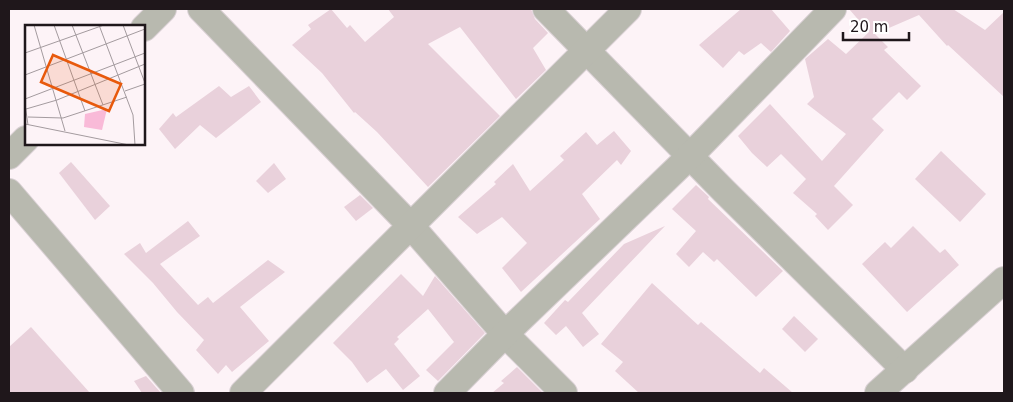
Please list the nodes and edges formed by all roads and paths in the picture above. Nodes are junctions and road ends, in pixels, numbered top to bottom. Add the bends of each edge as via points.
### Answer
1 (163, 9) edge
2 (201, 9) edge
3 (546, 9) edge
4 (628, 9) edge
5 (833, 9) edge
6 (145, 27) edge
7 (587, 50) junction
8 (25, 140) edge
9 (9, 156) edge
10 (690, 156) junction
11 (9, 192) edge
12 (410, 226) junction
13 (1004, 280) edge
14 (505, 334) junction
15 (905, 370) junction
16 (181, 393) edge
17 (243, 393) edge
18 (447, 393) edge
19 (564, 393) edge
20 (878, 393) edge

1 - 6 street
2 - 12 street
3 - 7 street
4 - 7 street
5 - 10 street
7 - 10 street
7 - 12 street
8 - 9 street
10 - 14 street
10 - 15 street
11 - 16 street
12 - 14 street
12 - 17 street
13 - 15 street
14 - 18 street
14 - 19 street
15 - 20 street

